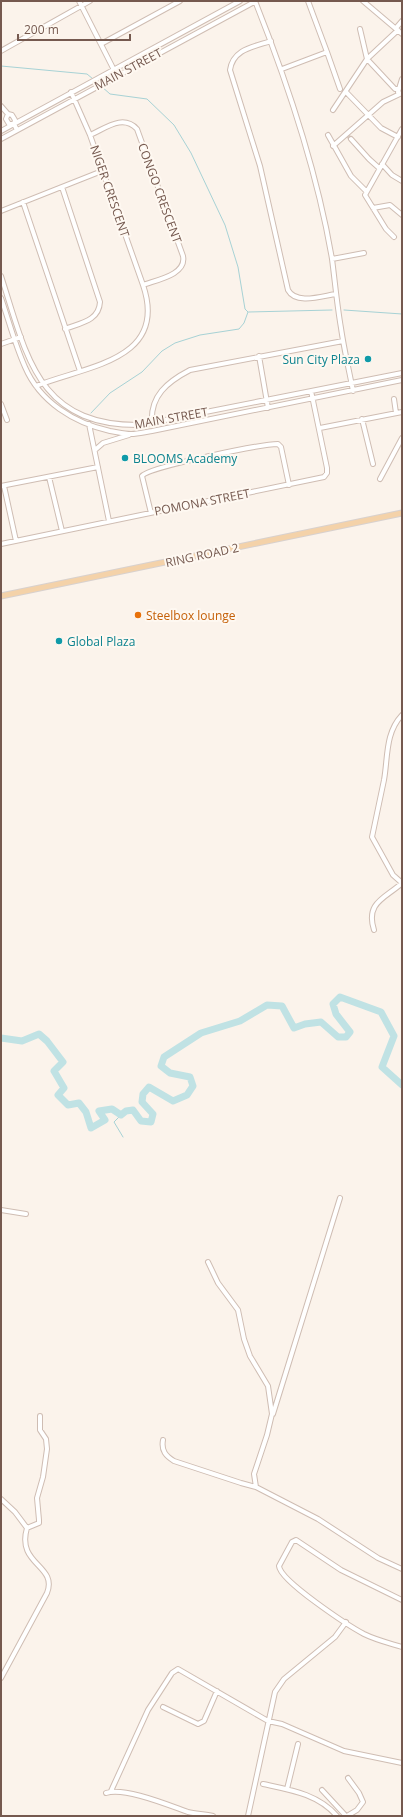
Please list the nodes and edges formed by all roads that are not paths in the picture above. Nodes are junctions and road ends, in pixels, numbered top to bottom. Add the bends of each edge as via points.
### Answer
1 (79, 1) edge
2 (90, 1) edge
3 (180, 1) edge
4 (240, 1) edge
5 (255, 1) edge
6 (308, 1) edge
7 (363, 1) edge
8 (82, 6) junction
9 (402, 21) edge
10 (397, 29) junction
11 (360, 30) dead end
12 (402, 34) edge
13 (271, 41) junction
14 (101, 44) junction
15 (1, 51) edge
16 (327, 52) junction
17 (367, 59) junction
18 (114, 69) junction
19 (282, 69) junction
20 (117, 76) junction
21 (402, 79) edge
22 (340, 89) dead end
23 (398, 91) edge
24 (71, 92) junction
25 (346, 92) junction
26 (73, 98) junction
27 (1, 106) edge
28 (333, 110) dead end
29 (368, 115) junction
30 (14, 124) junction
31 (17, 130) junction
32 (1, 131) edge
33 (401, 133) edge
34 (90, 135) junction
35 (328, 135) dead end
36 (348, 136) junction
37 (1, 138) edge
38 (333, 146) junction
39 (380, 166) junction
40 (102, 171) junction
41 (402, 181) edge
42 (62, 187) junction
43 (366, 191) junction
44 (23, 202) junction
45 (373, 208) junction
46 (1, 211) edge
47 (402, 215) edge
48 (394, 237) dead end
49 (364, 253) dead end
50 (332, 259) junction
51 (1, 276) edge
52 (143, 285) junction
53 (336, 294) junction
54 (1, 298) edge
55 (3, 308) edge
56 (65, 329) junction
57 (21, 337) junction
58 (14, 339) junction
59 (343, 341) junction
60 (1, 344) edge
61 (259, 356) junction
62 (80, 371) junction
63 (401, 374) edge
64 (372, 379) junction
65 (402, 380) edge
66 (352, 383) junction
67 (43, 384) junction
68 (36, 386) junction
69 (374, 386) junction
70 (311, 391) junction
71 (353, 391) junction
72 (313, 399) junction
73 (394, 399) dead end
74 (267, 400) junction
75 (1, 404) edge
76 (268, 408) junction
77 (402, 412) edge
78 (396, 413) junction
79 (7, 420) dead end
80 (90, 420) junction
81 (362, 420) junction
82 (98, 422) junction
83 (152, 423) junction
84 (89, 425) junction
85 (97, 428) junction
86 (320, 428) junction
87 (129, 434) junction
88 (93, 438) junction
89 (402, 438) edge
90 (95, 450) junction
91 (373, 464) dead end
92 (98, 467) junction
93 (49, 477) junction
94 (380, 479) dead end
95 (289, 485) junction
96 (3, 486) edge
97 (150, 513) junction
98 (402, 513) edge
99 (109, 521) junction
100 (62, 531) junction
101 (16, 541) junction
102 (1, 544) edge
103 (1, 596) edge
104 (402, 715) edge
105 (402, 883) edge
106 (374, 930) dead end
107 (340, 1198) dead end
108 (1, 1210) edge
109 (26, 1214) dead end
110 (208, 1262) dead end
111 (40, 1416) dead end
112 (271, 1420) junction
113 (163, 1440) dead end
114 (256, 1486) junction
115 (1, 1499) edge
116 (27, 1528) junction
117 (402, 1569) edge
118 (402, 1600) edge
119 (346, 1622) junction
120 (402, 1647) edge
121 (1, 1678) edge
122 (217, 1691) junction
123 (163, 1707) dead end
124 (268, 1721) junction
125 (298, 1744) dead end
126 (402, 1763) edge
127 (348, 1778) dead end
128 (263, 1784) dead end
129 (287, 1789) junction
130 (322, 1790) dead end
131 (190, 1814) edge
132 (213, 1816) edge
133 (248, 1816) edge
134 (337, 1816) edge
135 (347, 1816) edge

1 - 8 street
2 - 8 street
3 - 14 street
4 - 18 street, MAIN STREET
5 - 13 street
5 - 20 street, MAIN STREET
6 - 16 street
7 - 10 street
8 - 14 street
8 - 15 street
9 - 10 street
10 - 12 street
10 - 17 street
11 - 17 street
13 - 19 street
13 - 53 street via 240,52 231,62 230,70 260,166 288,290 294,296 302,298
14 - 18 street
16 - 19 street
16 - 22 street
17 - 23 street
17 - 25 street
18 - 20 street
18 - 24 street, MAIN STREET
19 - 50 street via 315,180
20 - 26 street, MAIN STREET
21 - 23 street
23 - 29 street
24 - 26 street, NIGER CRESCENT
24 - 30 street, MAIN STREET
25 - 28 street
25 - 29 street
26 - 31 street, MAIN STREET
26 - 34 street, NIGER CRESCENT
27 - 30 street via 12,115
29 - 33 street via 381,128
29 - 36 street
30 - 31 street
30 - 32 street, MAIN STREET
31 - 37 street, MAIN STREET
33 - 39 street
34 - 40 street, NIGER CRESCENT
34 - 52 street, CONGO CRESCENT via 124,122 131,123 137,129 183,256 183,264 178,271
35 - 38 street
36 - 38 street
36 - 39 street via 369,159
38 - 43 street via 351,176
39 - 41 street
39 - 43 street
40 - 42 street
40 - 52 street, NIGER CRESCENT
42 - 44 street
42 - 56 street via 100,302 98,314 92,319
43 - 45 street via 365,195
44 - 46 street
44 - 56 street
45 - 47 street via 390,205
45 - 48 street
49 - 50 street
50 - 53 street
51 - 57 street, MAIN STREET
52 - 62 street, NIGER CRESCENT via 149,313 145,328 137,342 114,360
53 - 59 street
54 - 55 street, MAIN STREET
55 - 58 street, MAIN STREET
56 - 62 street
57 - 58 street
57 - 67 street, MAIN STREET via 28,358
58 - 60 street
58 - 68 street, MAIN STREET via 25,368
59 - 61 street
59 - 66 street
61 - 74 street
61 - 83 street via 185,373 157,397 153,406
62 - 67 street, NIGER CRESCENT
63 - 64 street, MAIN STREET
63 - 65 street
64 - 66 street, MAIN STREET
64 - 69 street
65 - 69 street, MAIN STREET
66 - 70 street, MAIN STREET
66 - 71 street
67 - 68 street, NIGER CRESCENT
67 - 80 street, MAIN STREET via 64,404
68 - 84 street, MAIN STREET via 62,411
69 - 71 street, MAIN STREET
70 - 72 street, POMONA STREET
70 - 74 street, MAIN STREET
71 - 72 street, MAIN STREET
72 - 76 street, MAIN STREET
72 - 86 street, POMONA STREET
73 - 78 street
74 - 76 street
74 - 83 street, MAIN STREET
75 - 79 street
76 - 87 street, MAIN STREET
77 - 78 street
78 - 81 street
80 - 82 street, MAIN STREET
80 - 84 street
81 - 86 street
81 - 91 street
82 - 83 street, MAIN STREET via 126,426
82 - 85 street
84 - 85 street, MAIN STREET
84 - 88 street
85 - 87 street, MAIN STREET
85 - 88 street
86 - 95 street, POMONA STREET via 328,468 326,475
87 - 90 street via 103,443
88 - 90 street
89 - 94 street
90 - 92 street
92 - 93 street
92 - 99 street
93 - 96 street
93 - 100 street
95 - 97 street, POMONA STREET
95 - 97 street via 281,447 278,444 219,455 144,473 142,476
96 - 101 street
97 - 99 street, POMONA STREET
98 - 103 main road, RING ROAD 2
99 - 100 street, POMONA STREET
100 - 101 street, POMONA STREET
101 - 102 street, POMONA STREET
104 - 105 street via 396,722 388,744 372,837 393,875
105 - 106 street via 382,897 374,907
107 - 112 street
108 - 109 street
110 - 112 street via 218,1283 238,1310 250,1356 268,1386
111 - 116 street via 40,1430 46,1439 47,1449 37,1498 40,1520 39,1523
112 - 114 street via 254,1474
113 - 114 street via 162,1447 165,1453 174,1461
114 - 117 street via 324,1522 378,1558
115 - 116 street
116 - 121 street via 24,1538 25,1549 47,1575 50,1584
118 - 119 street via 341,1570 295,1540 280,1565 281,1573 293,1586
119 - 120 street via 373,1638
119 - 124 street via 335,1637 284,1679 273,1699
122 - 123 street via 204,1721 200,1724
122 - 124 street
122 - 131 street via 181,1670 175,1670 148,1710 108,1792 148,1798
124 - 126 street via 282,1724 344,1751
124 - 133 street
125 - 129 street
127 - 135 street via 363,1802 357,1810
128 - 129 street
129 - 134 street via 314,1798 330,1807
130 - 135 street
131 - 132 street

